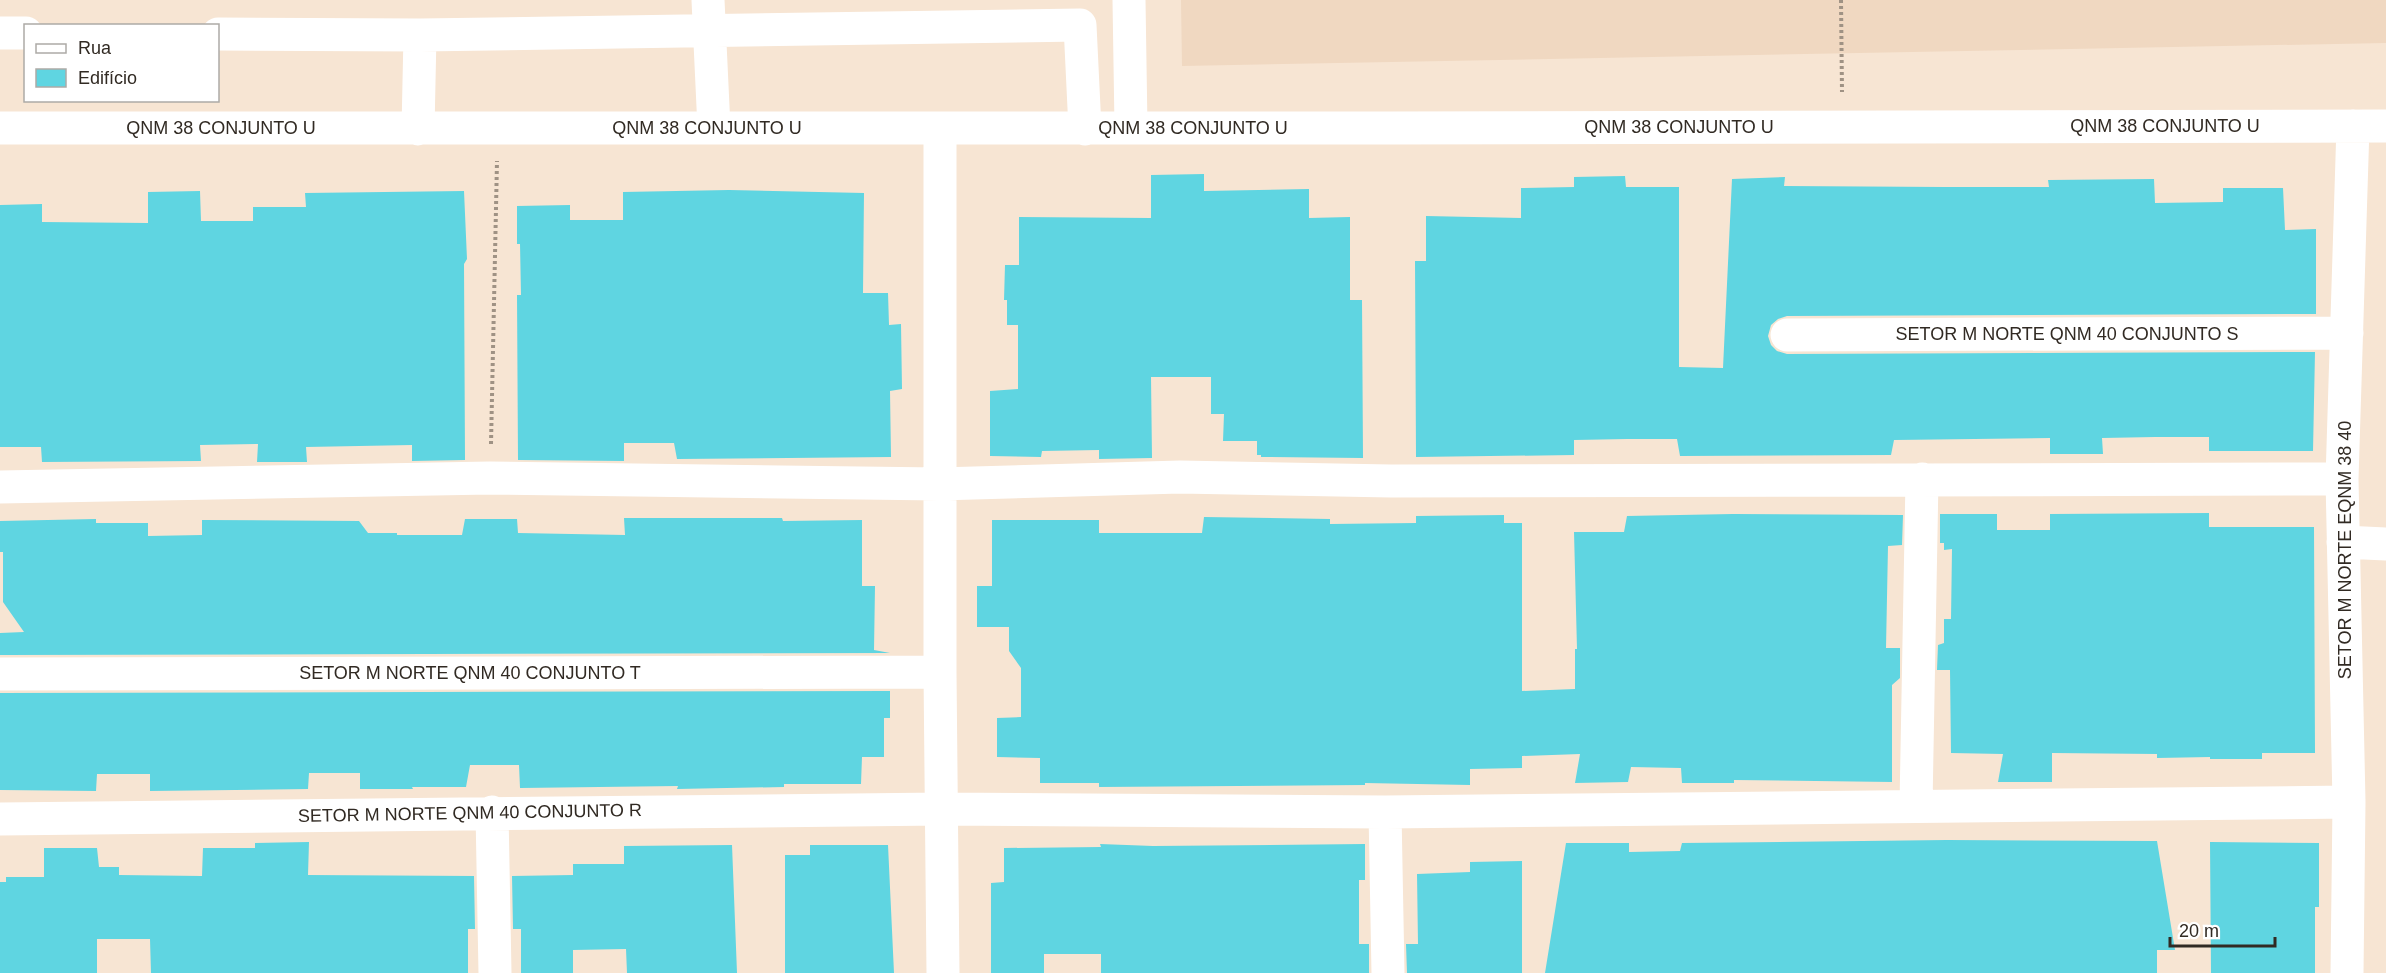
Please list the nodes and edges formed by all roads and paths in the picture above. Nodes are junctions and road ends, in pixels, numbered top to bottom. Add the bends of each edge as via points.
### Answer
1 (1129, 0) edge
2 (1841, 0) edge
3 (1080, 13) edge
4 (709, 15) edge
5 (0, 33) edge
6 (24, 33) edge
7 (219, 34) edge
8 (420, 35) junction
9 (1842, 126) junction
10 (2353, 126) junction
11 (2386, 126) edge
12 (1131, 127) junction
13 (0, 128) edge
14 (714, 128) junction
15 (940, 128) junction
16 (417, 129) junction
17 (498, 129) junction
18 (1085, 129) junction
19 (2347, 333) junction
20 (1787, 334) dead end
21 (490, 478) junction
22 (1922, 479) junction
23 (2342, 479) junction
24 (939, 484) junction
25 (0, 487) edge
26 (2343, 542) junction
27 (2386, 544) edge
28 (940, 672) junction
29 (0, 674) edge
30 (2349, 802) junction
31 (1916, 805) junction
32 (941, 809) junction
33 (492, 812) junction
34 (1385, 812) junction
35 (0, 819) edge
36 (495, 973) edge
37 (943, 973) edge
38 (1388, 973) edge
39 (2347, 973) edge

1 - 12 street
2 - 9 path
3 - 4 street
3 - 18 street
4 - 8 street
4 - 14 street
5 - 6 street
7 - 8 street
8 - 16 street
9 - 10 street, QNM 38 CONJUNTO U
9 - 12 street, QNM 38 CONJUNTO U
10 - 11 street, QNM 38 CONJUNTO U
10 - 19 street, SETOR M NORTE EQNM 38 40
12 - 18 street, QNM 38 CONJUNTO U
13 - 16 street, QNM 38 CONJUNTO U
14 - 15 street, QNM 38 CONJUNTO U
14 - 17 street, QNM 38 CONJUNTO U
15 - 18 street, QNM 38 CONJUNTO U
15 - 24 street
16 - 17 street, QNM 38 CONJUNTO U
17 - 21 path
19 - 20 street, SETOR M NORTE QNM 40 CONJUNTO S
19 - 23 street, SETOR M NORTE EQNM 38 40
21 - 24 street
21 - 25 street
22 - 23 street
22 - 24 street via 1391,481 1180,477
22 - 31 street
23 - 26 street, SETOR M NORTE EQNM 38 40
24 - 28 street
26 - 27 street
26 - 30 street, SETOR M NORTE EQNM 38 40
28 - 29 street, SETOR M NORTE QNM 40 CONJUNTO T
28 - 32 street
30 - 31 street, SETOR M NORTE QNM 40 CONJUNTO R
30 - 39 street, SETOR M NORTE EQNM 38 40
31 - 34 street, SETOR M NORTE QNM 40 CONJUNTO R
32 - 33 street, SETOR M NORTE QNM 40 CONJUNTO R
32 - 34 street, SETOR M NORTE QNM 40 CONJUNTO R
32 - 37 street
33 - 35 street, SETOR M NORTE QNM 40 CONJUNTO R
33 - 36 street
34 - 38 street

